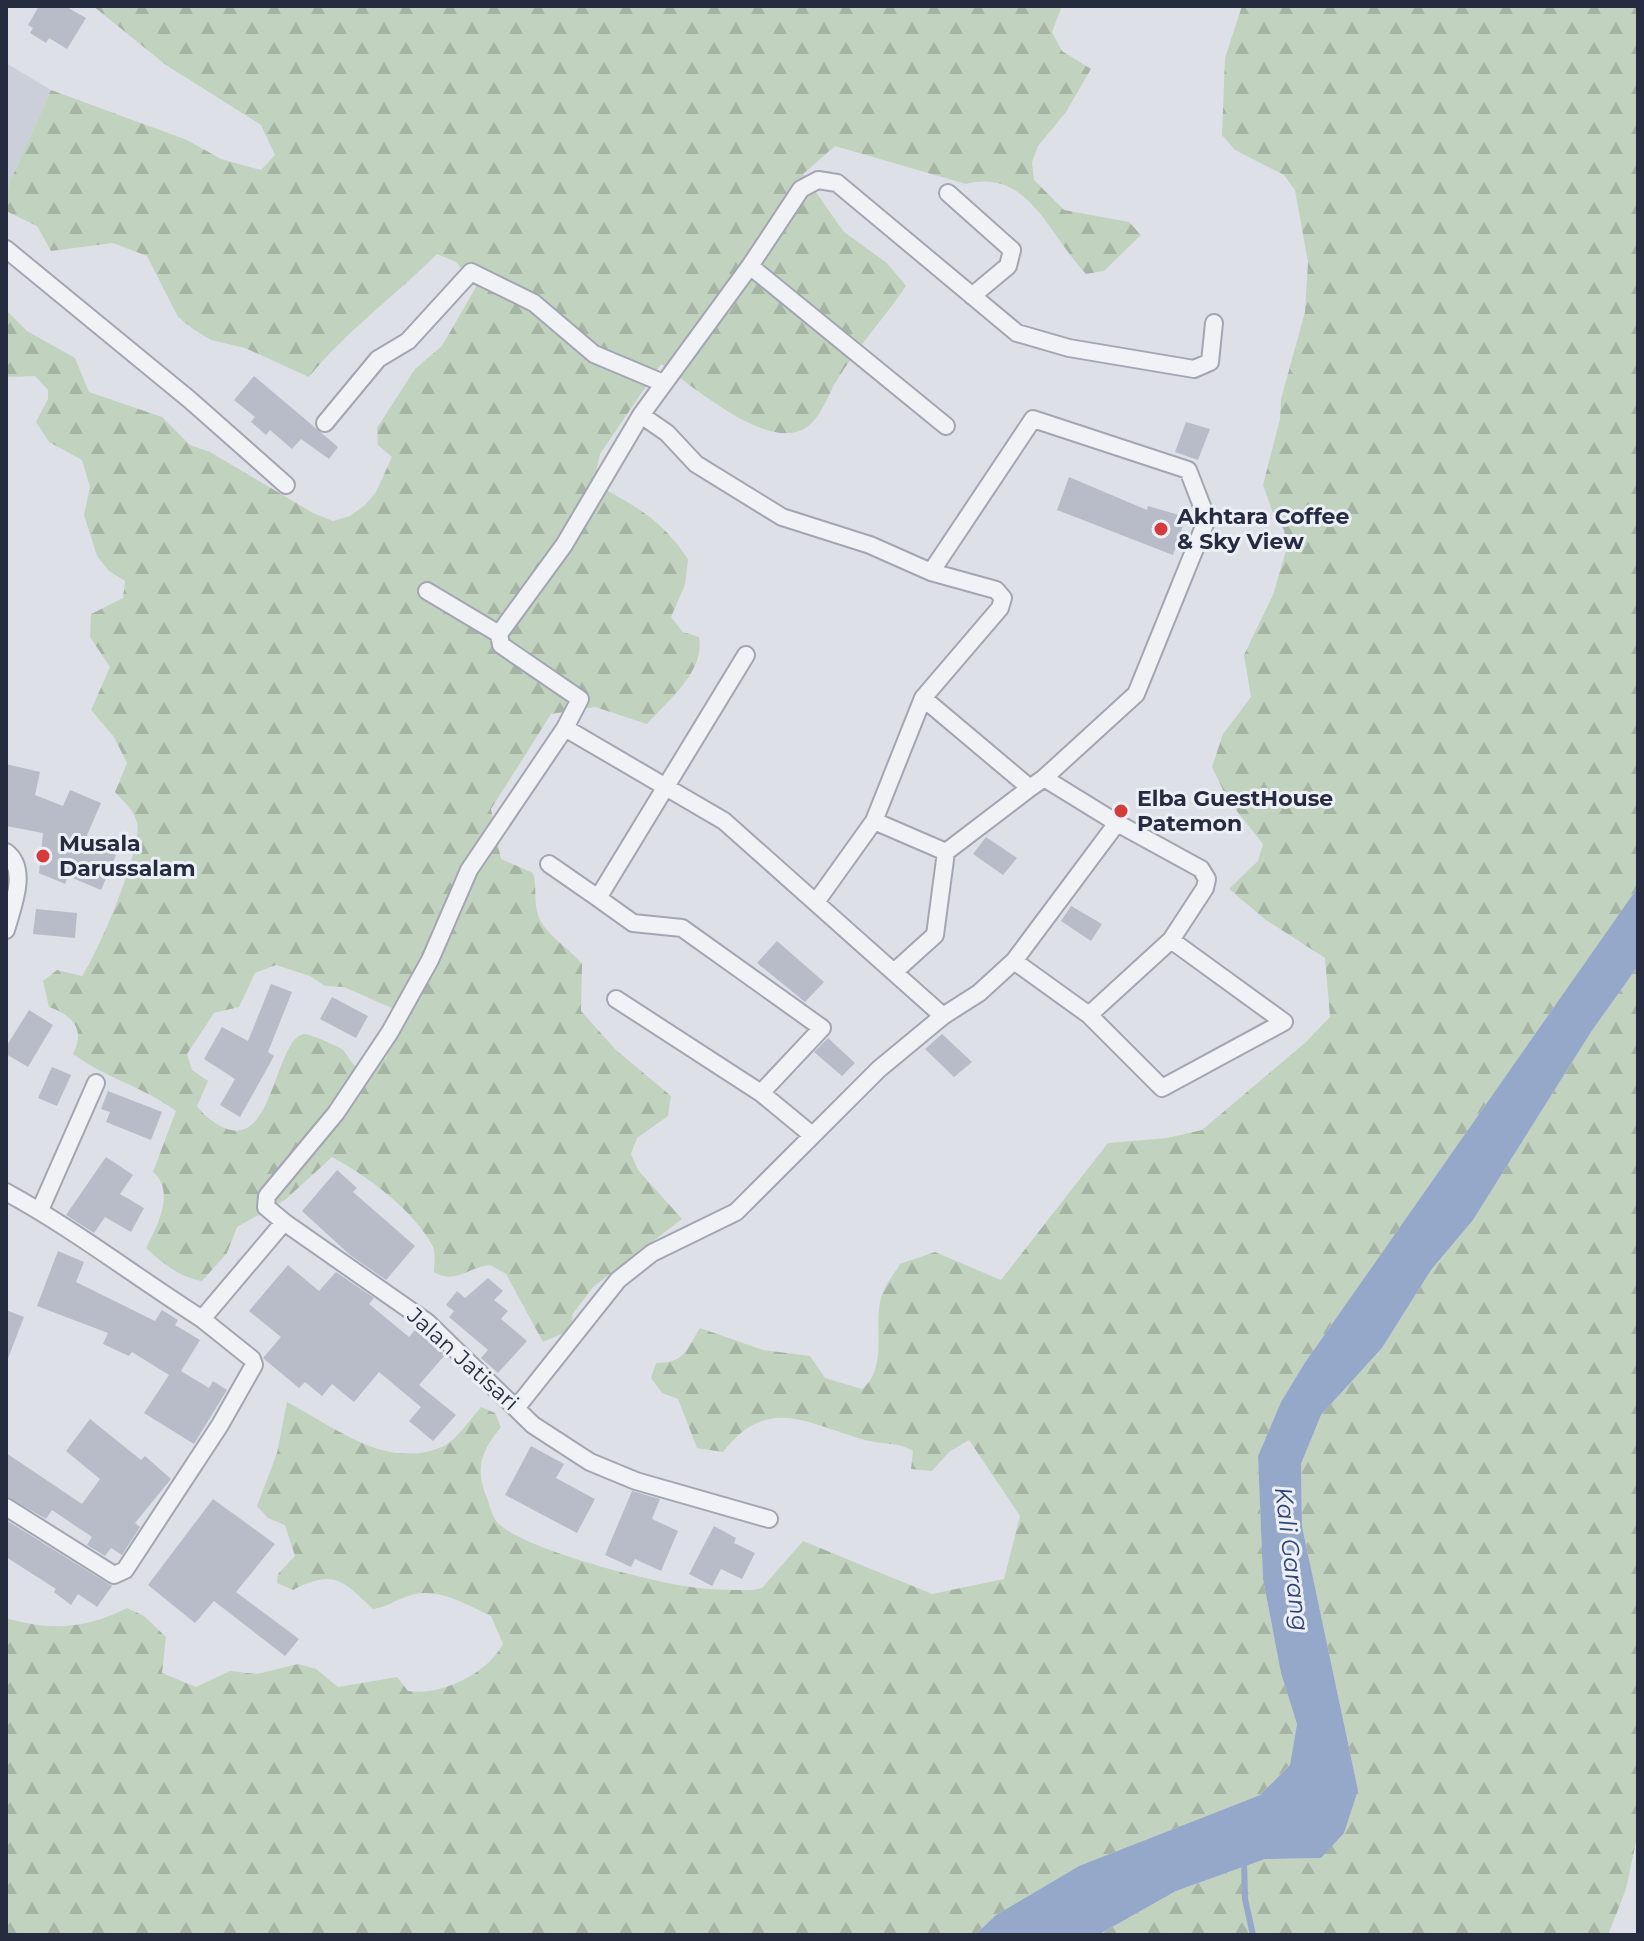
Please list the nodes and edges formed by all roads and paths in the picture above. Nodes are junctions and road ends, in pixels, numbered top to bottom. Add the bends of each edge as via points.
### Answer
1 (948, 193) dead end
2 (6, 249) edge
3 (750, 266) junction
4 (972, 296) junction
5 (1214, 323) dead end
6 (663, 383) junction
7 (641, 415) junction
8 (325, 423) dead end
9 (946, 426) dead end
10 (286, 485) dead end
11 (931, 572) junction
12 (427, 591) dead end
13 (499, 634) junction
14 (746, 655) dead end
15 (923, 698) junction
16 (565, 728) junction
17 (1044, 778) junction
18 (665, 787) junction
19 (1030, 788) junction
20 (874, 821) junction
21 (1117, 823) junction
22 (6, 852) edge
23 (946, 852) junction
24 (549, 864) dead end
25 (598, 898) junction
26 (816, 902) junction
27 (6, 930) edge
28 (1171, 940) junction
29 (1014, 961) junction
30 (894, 972) junction
31 (616, 999) dead end
32 (1089, 1015) junction
33 (943, 1016) junction
34 (96, 1083) dead end
35 (761, 1093) junction
36 (812, 1135) junction
37 (6, 1192) edge
38 (40, 1210) junction
39 (284, 1222) junction
40 (202, 1319) junction
41 (517, 1407) junction
42 (6, 1507) edge
43 (769, 1519) dead end

1 - 4 street via 1012,250 1008,266
2 - 10 street
3 - 4 street via 801,189 818,180 837,183
3 - 6 street
3 - 9 street
4 - 5 street via 1017,333 1069,348 1194,369 1210,362
6 - 7 street
6 - 8 street via 594,354 534,303 471,272 408,341 378,359
7 - 11 street via 696,464 761,506
7 - 13 street via 564,545
11 - 15 street via 996,590 1003,598
11 - 17 street via 1033,419 1188,470 1207,519 1136,694
12 - 13 street
13 - 16 street via 501,645 580,699
14 - 18 street
15 - 19 street
15 - 20 street
16 - 18 street
16 - 39 street via 469,870 430,960 390,1032 336,1113 267,1196 266,1207
17 - 19 street
17 - 21 street
18 - 25 street
18 - 26 street via 724,821
19 - 23 street
20 - 23 street
20 - 26 street
21 - 28 street via 1201,869 1207,879
21 - 29 street
22 - 27 street via 17,870
23 - 30 street via 935,935
24 - 25 street
25 - 35 street via 633,923 682,928 822,1028
26 - 30 street
28 - 32 street
28 - 32 street via 1284,1022 1162,1088
29 - 32 street
29 - 33 street
30 - 33 street
31 - 35 street
33 - 36 street
34 - 38 street
35 - 36 street
36 - 41 street via 736,1212 652,1253 618,1280
37 - 38 street
38 - 40 street
39 - 40 street
39 - 41 street, Jalan Jatisari via 427,1322
40 - 42 street via 254,1365 125,1570 114,1575
41 - 43 street, Jalan Jatisari via 533,1425 590,1462 636,1481

